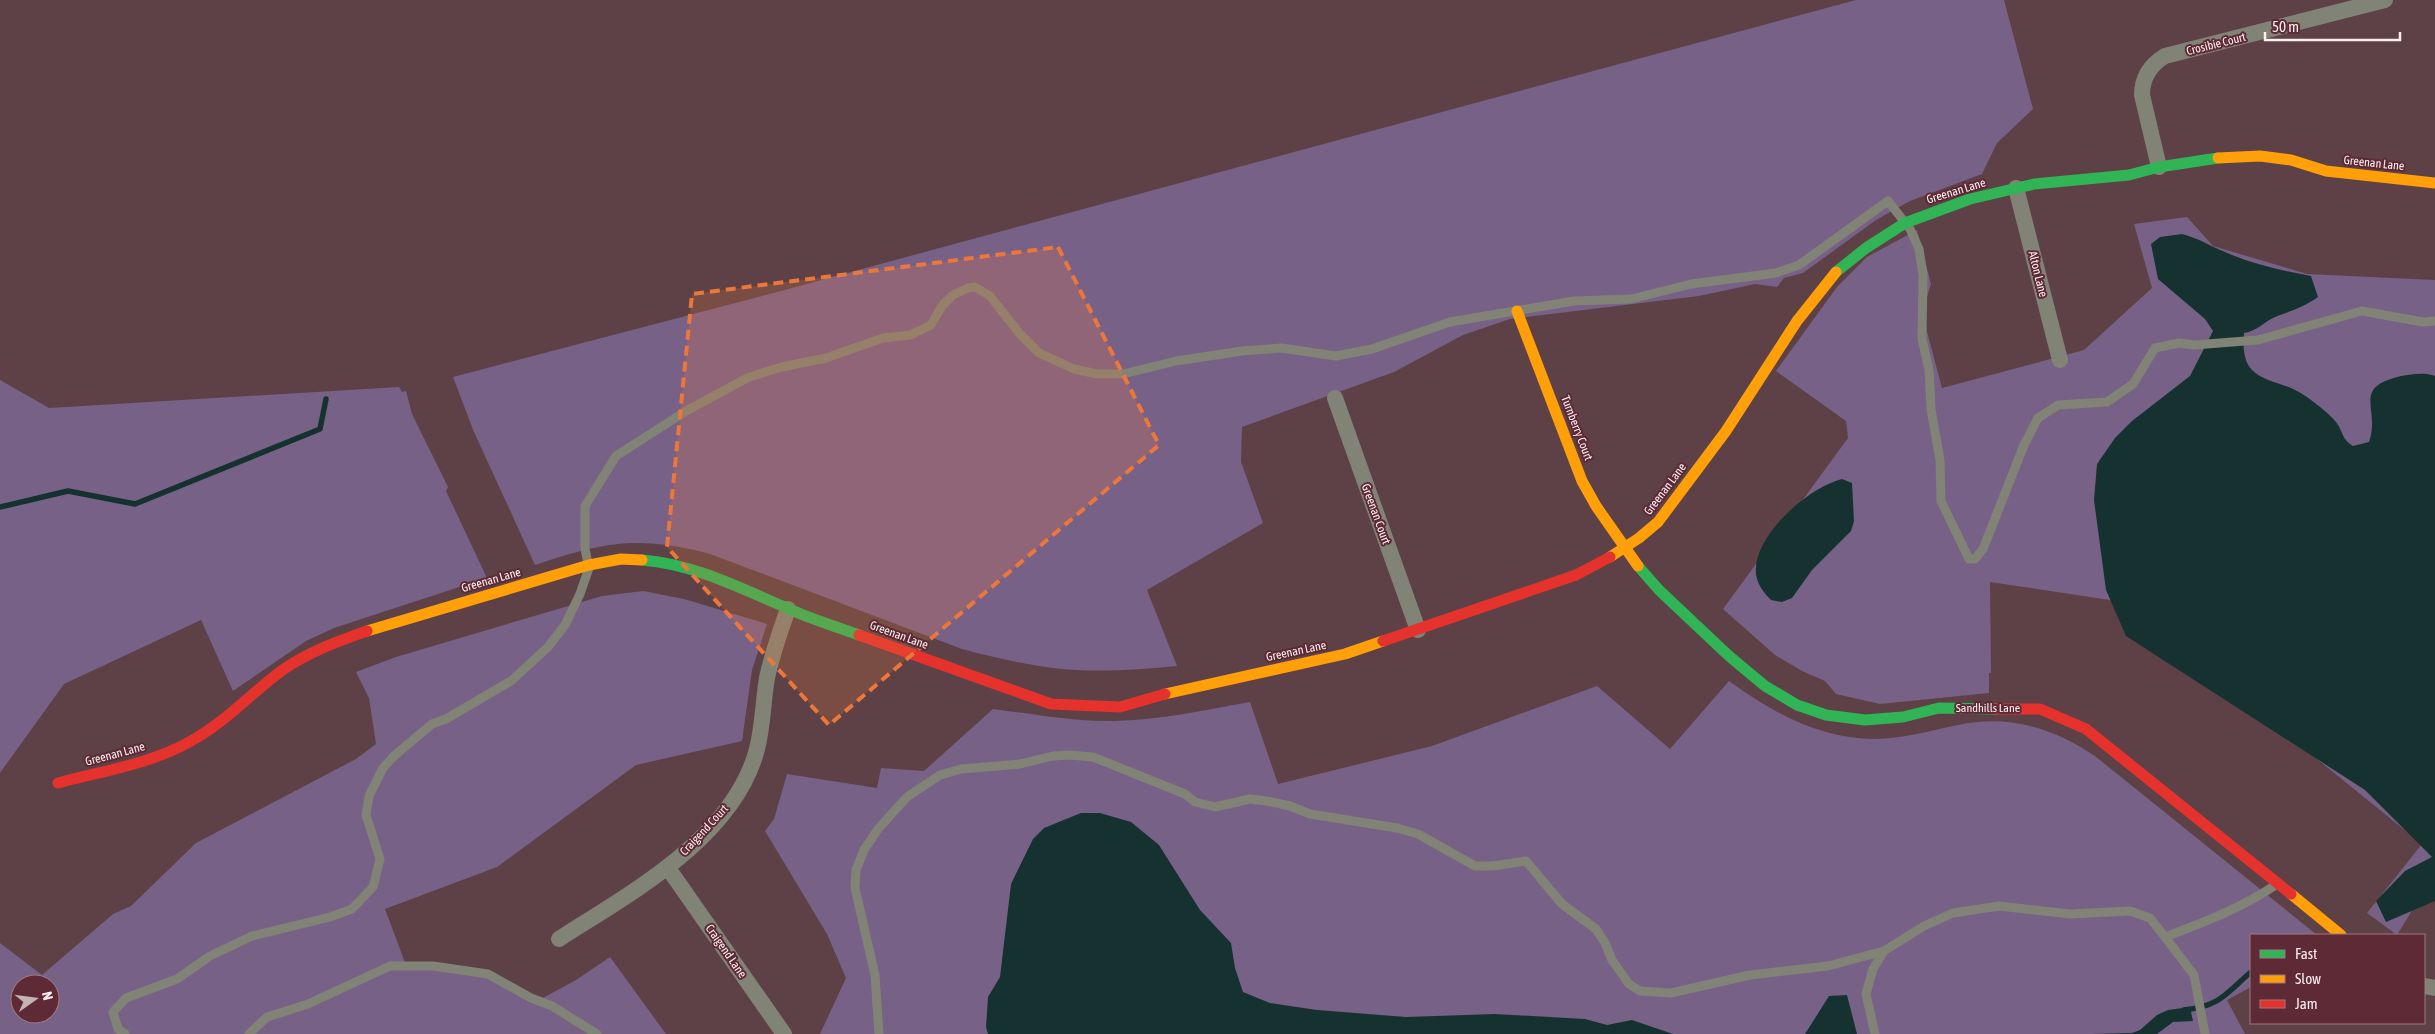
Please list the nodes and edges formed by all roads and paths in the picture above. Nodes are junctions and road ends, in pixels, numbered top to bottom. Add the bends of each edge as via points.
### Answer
1 (2385, 0) edge
2 (2159, 167) junction
3 (2435, 183) edge
4 (2016, 188) junction
5 (1905, 223) junction
6 (1517, 311) junction
7 (2435, 321) edge
8 (2060, 360) dead end
9 (1335, 398) dead end
10 (1626, 546) junction
11 (589, 565) junction
12 (788, 609) junction
13 (1418, 630) junction
14 (58, 783) dead end
15 (668, 868) junction
16 (2277, 884) junction
17 (2340, 934) edge
18 (2165, 937) junction
19 (560, 939) dead end
20 (1884, 951) junction
21 (125, 1034) edge
22 (249, 1034) edge
23 (597, 1034) edge
24 (784, 1034) edge
25 (879, 1034) edge
26 (1875, 1034) edge
27 (2205, 1034) edge

1 - 2 street, Crosibie Court via 2165,56 2152,64 2142,84 2142,95
2 - 3 street, Greenan Lane via 2230,156 2260,156 2291,160 2326,171
2 - 4 street, Greenan Lane via 2130,175
4 - 5 street, Greenan Lane via 1970,199
4 - 8 street, Alton Lane
5 - 6 lane via 1888,201 1799,265 1776,272 1691,284 1631,299 1574,301
5 - 7 lane via 1919,249 1923,275 1922,339 1940,460 1941,501 1969,559 1975,559 1983,549 2038,418 2058,405 2107,402 2133,384 2155,348 2179,343 2194,345 2258,340 2362,311 2423,322
5 - 10 street, Greenan Lane via 1839,269 1792,328 1736,417 1658,522 1645,535
6 - 10 street, Turnberry Court via 1582,481
6 - 11 lane via 1450,322 1372,349 1336,356 1282,348 1176,361 1123,374 1097,374 1074,369 1039,353 990,296 975,287 968,288 953,295 942,306 931,325 910,335 883,338 826,358 749,377 686,411 616,456 585,506 584,548
9 - 13 street, Greenan Court
10 - 13 street, Greenan Lane via 1576,575
10 - 16 street, Sandhills Lane via 1659,590 1729,656 1765,686 1797,705 1826,715 1865,720 1903,717 1939,708 2040,709 2086,729
11 - 12 street, Greenan Lane via 621,559 686,567
11 - 14 street, Greenan Lane via 335,642 285,669 192,741 157,757
11 - 21 lane via 565,625 548,647 511,681 432,724 380,772 369,796 366,815 380,859 373,887 368,893 352,909 252,936 210,956 177,979 126,998 113,1012 118,1029
12 - 13 street, Greenan Lane via 1051,704 1120,707 1175,691 1345,654
12 - 15 street, Craigend Court via 773,653 757,749 748,773 723,814
15 - 19 street, Craigend Court
15 - 24 street, Craigend Lane
16 - 17 street, Sandhills Lane
16 - 18 lane via 2251,902 2213,920
18 - 20 lane via 2150,918 2130,911 2070,914 1999,906 1953,913 1924,926
18 - 27 lane via 2194,975
20 - 25 lane via 1828,966 1750,975 1672,994 1640,991 1629,984 1620,972 1596,929 1562,904 1526,862 1475,866 1418,834 1397,828 1310,814 1290,806 1250,799 1215,807 1195,802 1185,794 1093,757 1053,756 940,775 907,797 864,850 856,870 855,888 875,975
20 - 26 lane via 1873,969 1866,994
22 - 23 lane via 268,1017 308,1004 390,966 433,966 488,974 552,1006

